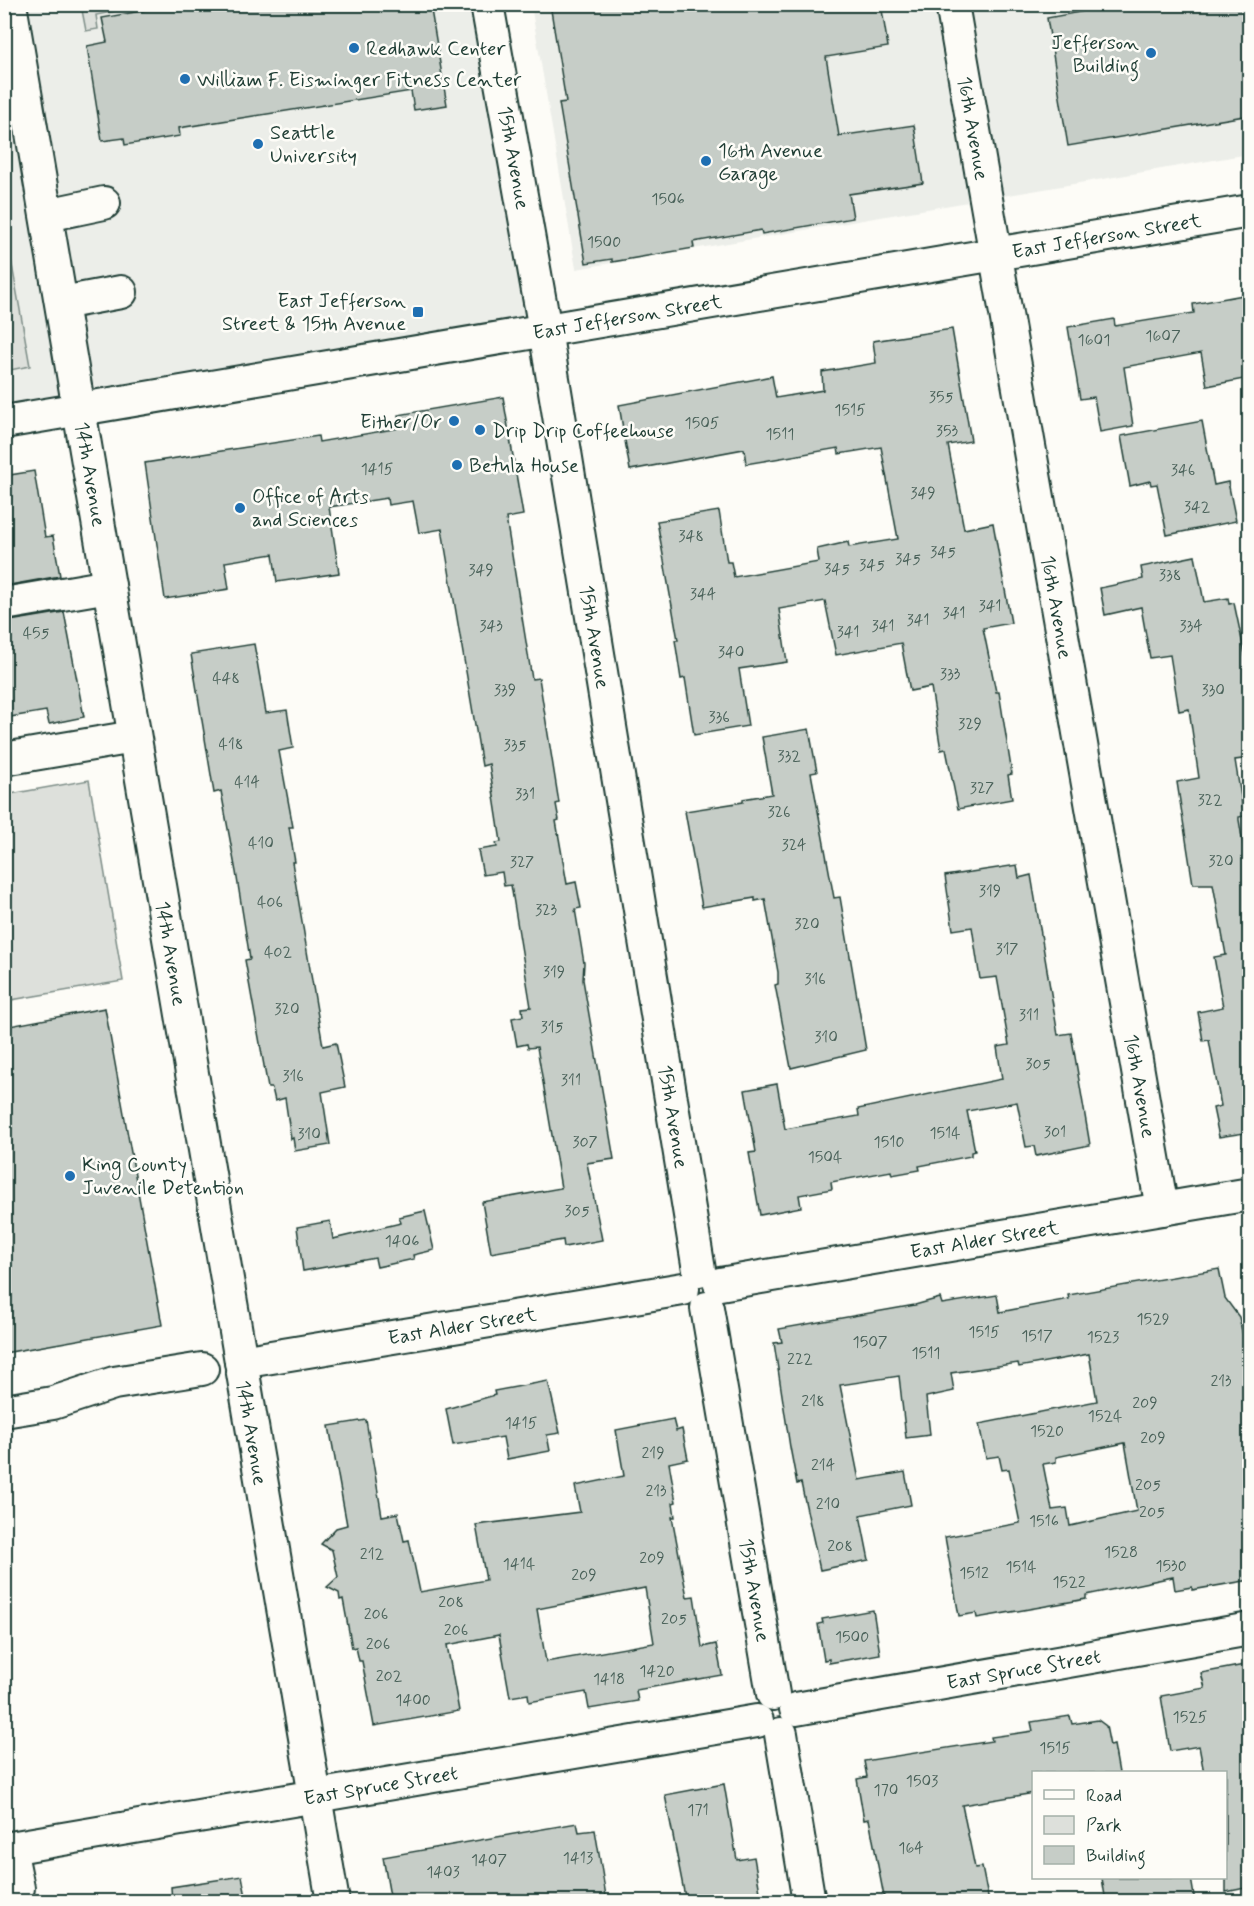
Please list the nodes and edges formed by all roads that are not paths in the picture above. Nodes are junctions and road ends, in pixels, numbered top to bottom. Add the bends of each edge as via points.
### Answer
1 (10, 4) edge
2 (487, 4) edge
3 (952, 4) edge
4 (104, 203) dead end
5 (1250, 211) edge
6 (47, 214) junction
7 (994, 254) junction
8 (121, 292) dead end
9 (62, 303) junction
10 (545, 330) junction
11 (81, 409) junction
12 (4, 422) edge
13 (110, 586) junction
14 (4, 604) edge
15 (134, 737) junction
16 (4, 759) edge
17 (1250, 1194) edge
18 (1162, 1209) junction
19 (702, 1288) junction
20 (241, 1362) junction
21 (202, 1369) dead end
22 (4, 1411) edge
23 (1250, 1629) edge
24 (777, 1715) junction
25 (314, 1796) junction
26 (8, 1848) edge
27 (12, 1902) edge
28 (333, 1902) edge
29 (809, 1902) edge

1 - 6 street, 14th Avenue
2 - 10 street, 15th Avenue
3 - 7 street, 16th Avenue
4 - 6 street
5 - 7 street, East Jefferson Street
6 - 9 street, 14th Avenue
7 - 10 street, East Jefferson Street
7 - 18 street, 16th Avenue
8 - 9 street
9 - 11 street, 14th Avenue
10 - 11 street, East Jefferson Street
10 - 19 street, 15th Avenue
11 - 12 street, East Jefferson Street
11 - 13 street, 14th Avenue
13 - 14 street
13 - 15 street, 14th Avenue
15 - 16 street
15 - 20 street, 14th Avenue
17 - 18 street, East Alder Street
18 - 19 street, East Alder Street
19 - 20 street, East Alder Street
19 - 24 street, 15th Avenue
20 - 25 street, 14th Avenue
21 - 22 street via 114,1383 53,1403
23 - 24 street, East Spruce Street
24 - 25 street, East Spruce Street
24 - 29 street, 15th Avenue
25 - 26 street, East Spruce Street
25 - 28 street, 14th Avenue
26 - 27 street via 18,1888

